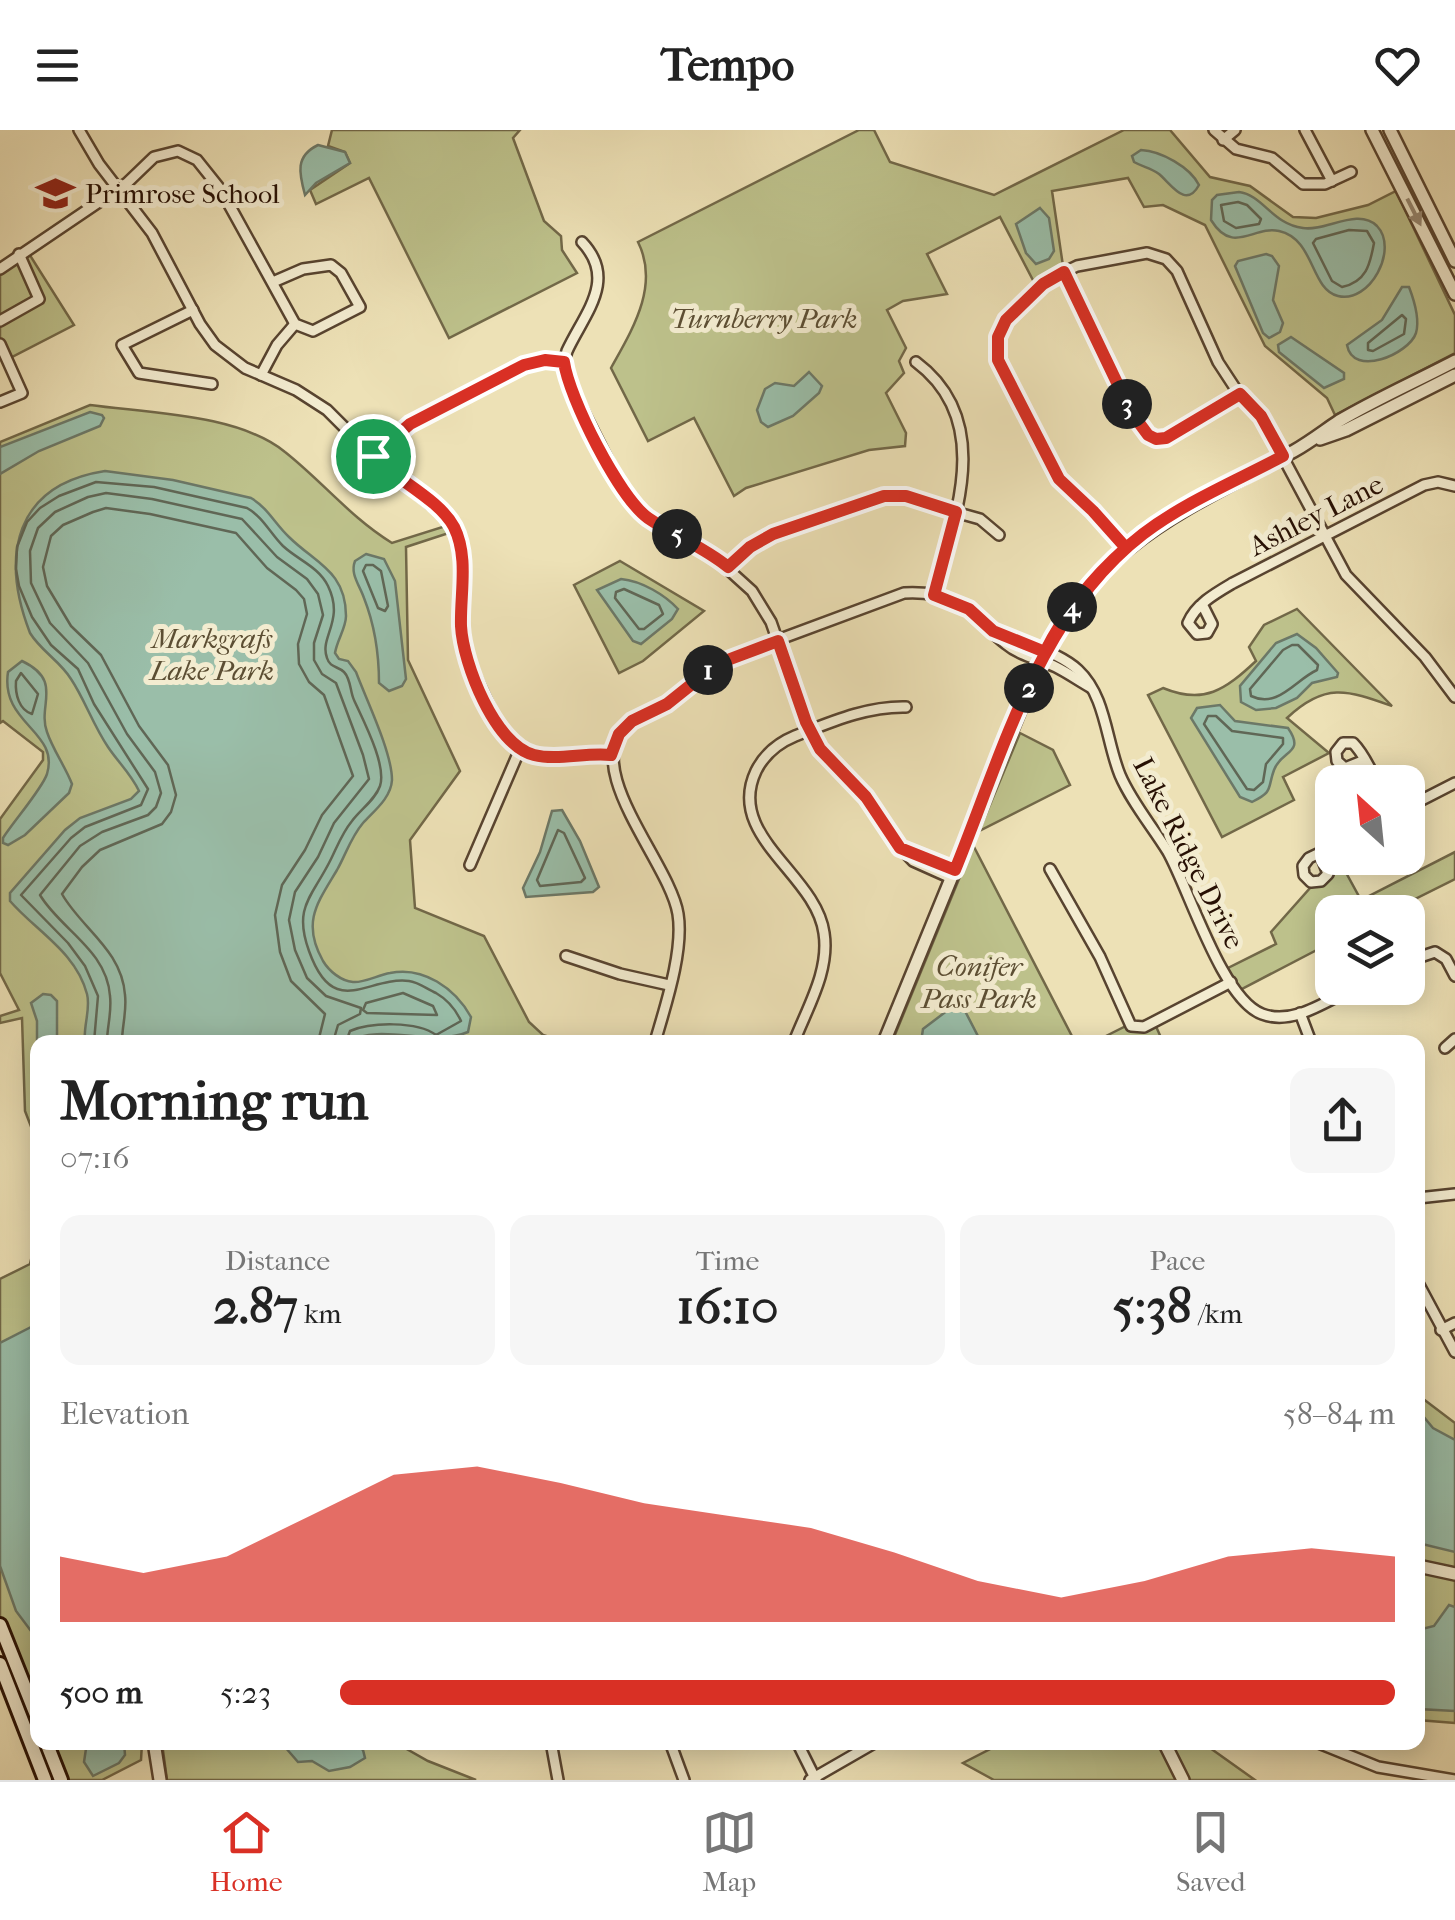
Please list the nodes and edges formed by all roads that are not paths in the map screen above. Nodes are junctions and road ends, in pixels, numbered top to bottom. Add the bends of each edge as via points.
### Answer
1 (79, 130) edge
2 (1214, 130) edge
3 (1235, 130) edge
4 (1305, 130) edge
5 (1372, 130) edge
6 (1390, 130) edge
7 (1223, 140) junction
8 (1351, 172) dead end
9 (1332, 181) junction
10 (117, 188) junction
11 (582, 242) dead end
12 (16, 256) junction
13 (0, 261) edge
14 (1455, 261) edge
15 (0, 269) edge
16 (1064, 272) junction
17 (273, 282) junction
18 (1455, 294) edge
19 (193, 310) junction
20 (0, 322) edge
21 (295, 324) junction
22 (0, 344) edge
23 (564, 362) junction
24 (916, 362) dead end
25 (1455, 362) edge
26 (261, 375) junction
27 (1455, 375) edge
28 (212, 384) dead end
29 (1240, 394) junction
30 (0, 402) edge
31 (1306, 444) junction
32 (373, 456) junction
33 (1283, 456) junction
34 (1455, 486) edge
35 (956, 512) junction
36 (998, 535) dead end
37 (1326, 536) junction
38 (1126, 548) junction
39 (728, 567) junction
40 (934, 595) junction
41 (1202, 604) dead end
42 (778, 641) junction
43 (1043, 657) junction
44 (1455, 697) edge
45 (906, 708) dead end
46 (810, 731) junction
47 (520, 749) junction
48 (611, 755) junction
49 (1366, 760) dead end
50 (1368, 765) edge
51 (1455, 783) edge
52 (1425, 798) edge
53 (470, 865) dead end
54 (1050, 870) dead end
55 (953, 874) junction
56 (1425, 955) edge
57 (566, 956) dead end
58 (1455, 976) edge
59 (1231, 982) junction
60 (670, 985) junction
61 (1319, 1005) edge
62 (1300, 1014) junction
63 (657, 1035) edge
64 (797, 1035) edge
65 (887, 1035) edge
66 (1308, 1035) edge
67 (1455, 1039) edge
68 (1445, 1048) dead end
69 (1455, 1194) edge
70 (1425, 1197) edge
71 (1425, 1298) edge
72 (1455, 1323) edge
73 (1441, 1330) junction
74 (1455, 1352) edge
75 (1425, 1568) edge
76 (1455, 1574) edge
77 (0, 1626) edge
78 (0, 1664) edge
79 (30, 1700) edge
80 (30, 1740) edge
81 (34, 1750) edge
82 (49, 1750) edge
83 (155, 1750) edge
84 (552, 1750) edge
85 (673, 1750) edge
86 (801, 1750) edge
87 (863, 1750) edge
88 (1168, 1750) edge
89 (1336, 1750) edge
90 (814, 1779) edge
91 (46, 1780) edge
92 (61, 1780) edge
93 (160, 1780) edge
94 (558, 1780) edge
95 (684, 1780) edge
96 (1182, 1780) edge
97 (1455, 1780) edge

1 - 10 street
2 - 7 street
3 - 7 street
4 - 9 street
5 -> 18 street
6 - 14 street
7 - 9 street via 1266,155 1304,184
8 - 9 street
10 - 12 street
10 - 17 street via 161,153 193,156 222,190
10 - 19 street via 155,237
11 - 23 street via 599,286
12 - 13 street
12 - 15 street
12 - 20 street via 39,299
16 - 29 street via 1140,253 1166,259
16 - 29 street via 1148,435 1166,438
16 - 38 street via 1006,320 998,360 1059,479
17 - 21 street
17 - 21 street via 331,265 360,307 313,331
19 - 26 street via 221,350
19 - 28 street via 122,344 140,374
21 - 26 street
22 - 30 street via 22,393
23 - 32 street via 524,365 410,424
23 - 39 street via 570,388 625,494 649,518
24 - 35 street via 935,376 959,428 964,475
25 - 31 street
26 - 32 street via 327,410
27 - 31 street
29 - 33 street
31 - 33 street
32 - 47 street via 438,507 454,528 462,554 465,654 498,728
33 - 37 street
33 - 38 street via 1175,513
34 - 37 street, Ashley Lane via 1424,485
35 - 36 street via 980,519
35 - 39 street via 884,496 773,534
35 - 40 street
37 - 41 street, Ashley Lane
37 - 44 street via 1346,575
38 - 43 street via 1078,598
39 - 42 street via 752,591
40 - 42 street, Lake Ridge Drive via 888,596
40 - 43 street, Lake Ridge Drive via 969,609 993,631
42 - 46 street
42 - 48 street, Lake Ridge Drive via 717,664 667,704 632,721
43 - 55 street
43 - 59 street, Lake Ridge Drive via 1080,671 1090,688 1125,785 1176,868
45 - 46 street via 878,707
46 - 55 street via 900,848
46 - 64 street via 771,752 747,780 756,826 808,891 824,932 822,970
47 - 48 street via 547,757
47 - 53 street
48 - 60 street via 617,783 677,907
49 - 50 street
51 - 52 street
54 - 59 street via 1135,1028
55 - 65 street
56 - 58 street via 1446,958
57 - 60 street
59 - 62 street, Lake Ridge Drive via 1262,1014
60 - 63 street
61 - 62 street
62 - 66 street
67 - 68 street
69 - 70 street
71 - 73 street
72 - 73 street
73 - 74 street
75 - 76 street
77 - 79 main road
78 - 80 main road
81 - 91 main road
82 - 92 main road
83 - 93 street
84 - 94 street
85 - 95 street
86 - 90 street
87 - 90 street
88 - 96 street
89 - 97 street via 1378,1767

